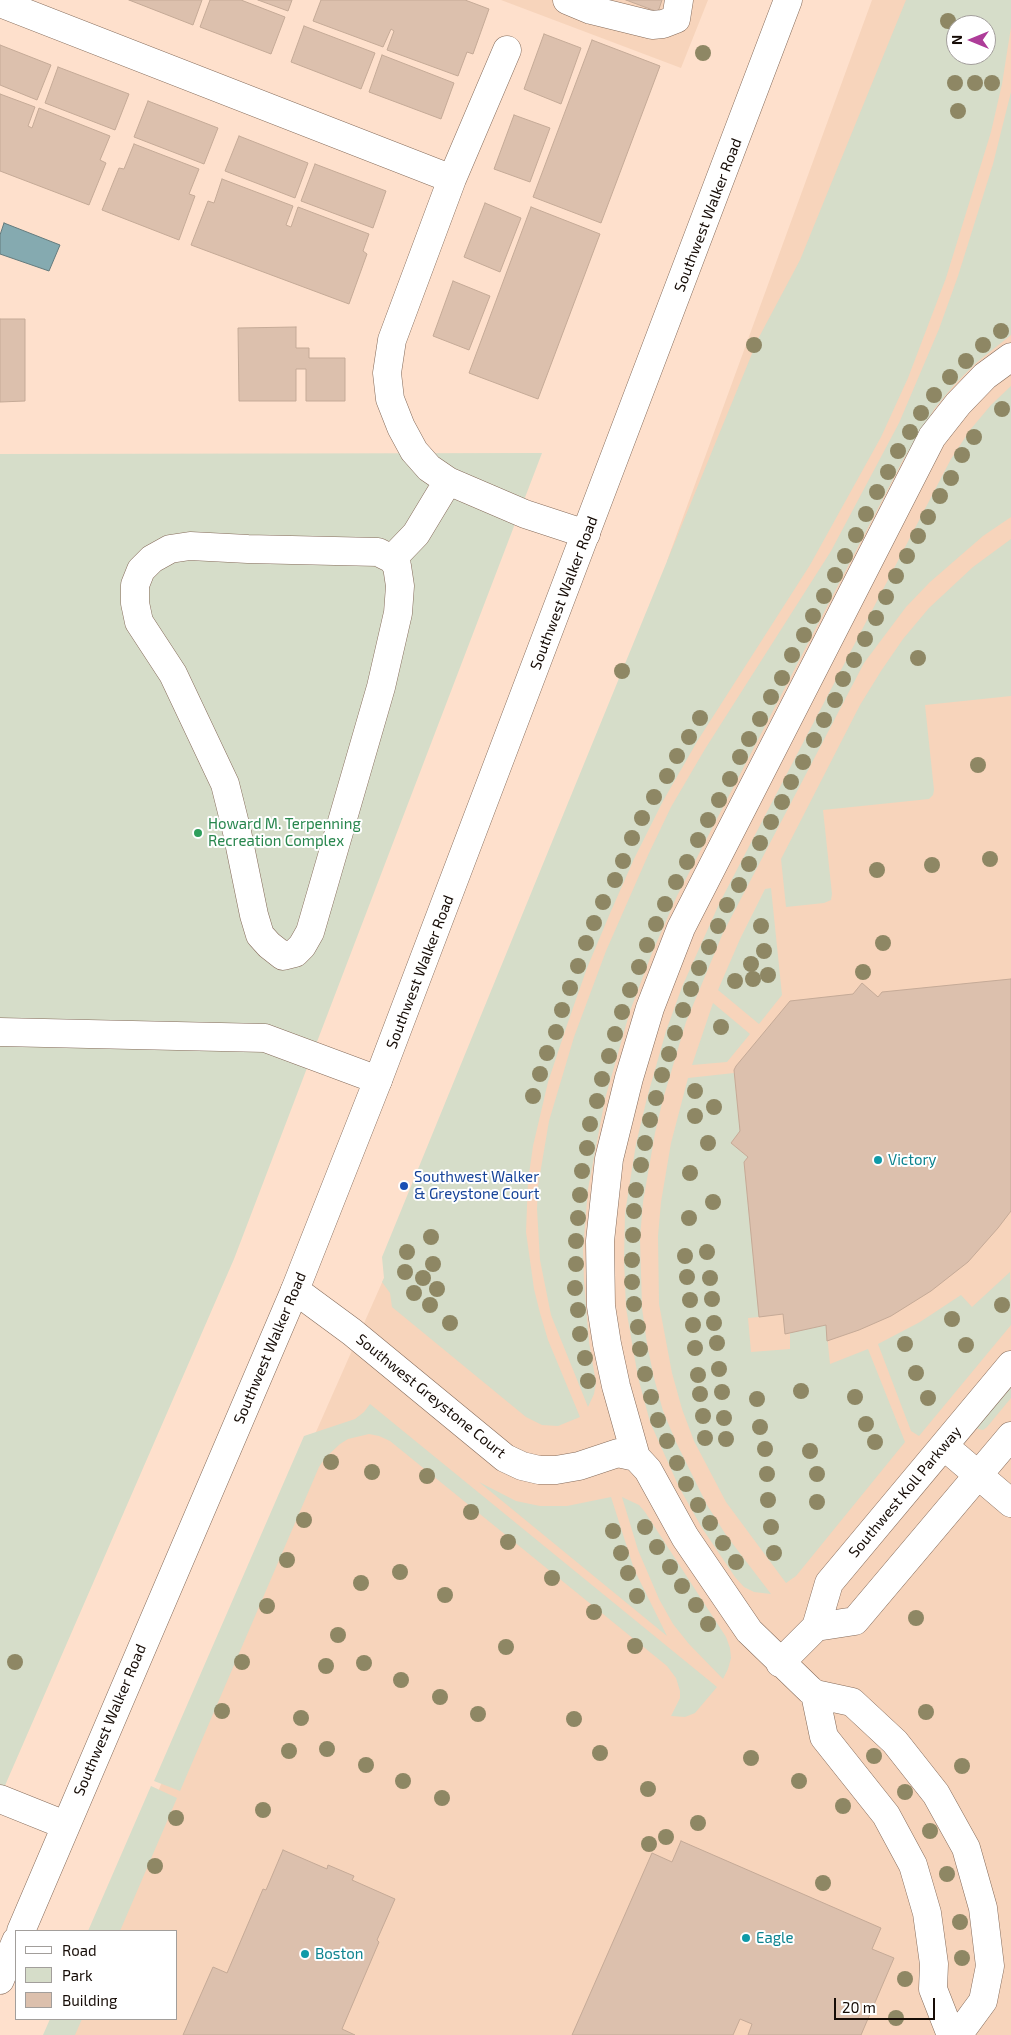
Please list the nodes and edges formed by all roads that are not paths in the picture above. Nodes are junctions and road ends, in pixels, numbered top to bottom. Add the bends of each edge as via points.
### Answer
1 (566, 0) edge
2 (788, 0) edge
3 (0, 3) edge
4 (681, 6) edge
5 (507, 50) dead end
6 (452, 179) junction
7 (1011, 357) edge
8 (448, 482) junction
9 (586, 534) junction
10 (392, 559) junction
11 (0, 1032) edge
12 (378, 1080) junction
13 (295, 1290) junction
14 (1011, 1365) edge
15 (1011, 1436) edge
16 (944, 1446) junction
17 (636, 1457) junction
18 (978, 1475) junction
19 (1011, 1503) edge
20 (816, 1627) junction
21 (780, 1663) junction
22 (815, 1694) junction
23 (0, 1799) edge
24 (65, 1825) junction
25 (20, 1930) edge
26 (15, 1943) edge
27 (0, 1980) edge
28 (951, 2035) edge
29 (958, 2035) edge

1 - 4 street via 591,10 652,25 663,24
2 - 9 street, Southwest Walker Road
3 - 6 street
5 - 6 street
6 - 8 street via 392,340 387,373 390,399 414,451
7 - 17 street via 958,404 932,437 698,893 653,1000 617,1127 600,1241 600,1306 616,1386
8 - 9 street via 525,514
8 - 10 street via 416,534
9 - 12 street, Southwest Walker Road
10 - 10 street via 378,552 170,548 152,559 135,585 139,622 174,674 224,784 260,935 284,956 295,953 310,932 380,687 398,613 400,586 397,566
11 - 12 street via 265,1038
12 - 13 street, Southwest Walker Road
13 - 17 street, Southwest Greystone Court via 352,1332 505,1458 539,1470 556,1470 618,1453
13 - 24 street, Southwest Walker Road
14 - 16 street, Southwest Koll Parkway
15 - 18 street
16 - 18 street
16 - 20 street, Southwest Koll Parkway via 829,1583
17 - 21 street via 648,1470 672,1517 736,1614
18 - 19 street
18 - 20 street via 855,1621
20 - 21 street, Southwest Koll Parkway
21 - 22 street
22 - 28 street via 824,1737 886,1815 913,1865 926,1913 934,1964 933,1989
22 - 29 street via 852,1702 894,1742 936,1794 966,1848 983,1908 990,1966 983,2001
23 - 24 street
24 - 25 street, Southwest Walker Road
26 - 27 street

